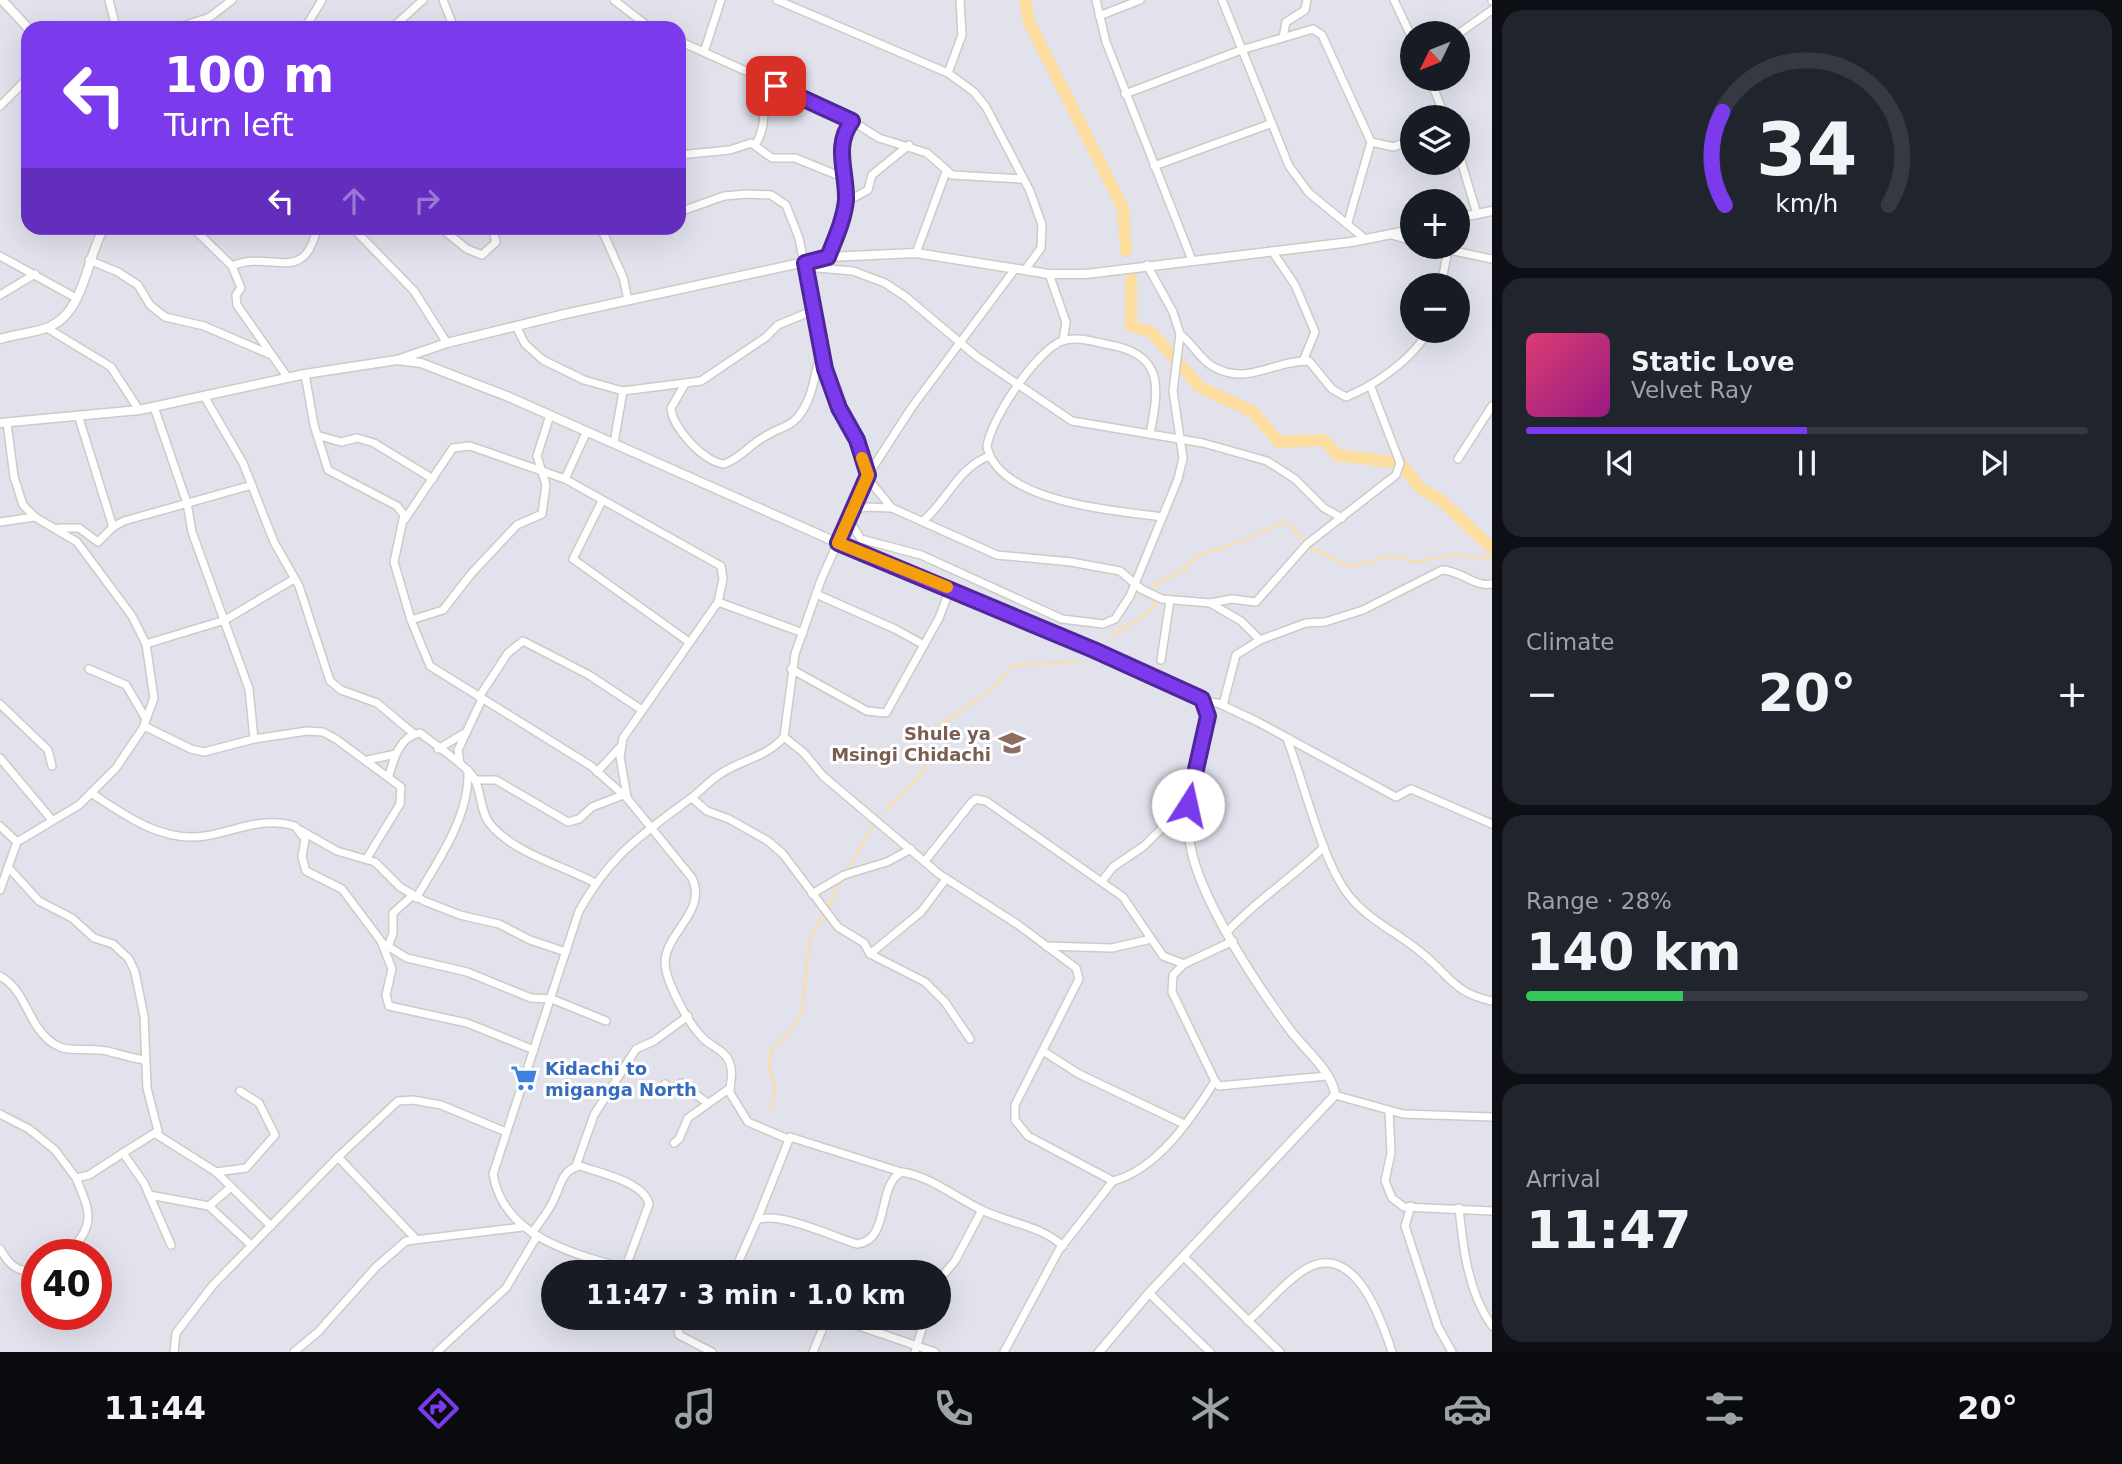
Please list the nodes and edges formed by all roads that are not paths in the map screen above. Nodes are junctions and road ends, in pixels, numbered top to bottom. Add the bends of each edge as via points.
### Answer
1 (1, 0) edge
2 (108, 0) edge
3 (232, 0) edge
4 (322, 0) edge
5 (423, 0) edge
6 (443, 0) edge
7 (614, 0) edge
8 (721, 0) edge
9 (777, 0) edge
10 (960, 0) edge
11 (1096, 0) edge
12 (1140, 0) edge
13 (1222, 0) edge
14 (1307, 0) edge
15 (1394, 0) edge
16 (1492, 10) edge
17 (1099, 16) junction
18 (21, 21) edge
19 (114, 21) edge
20 (198, 21) edge
21 (309, 21) edge
22 (400, 21) edge
23 (451, 21) edge
24 (641, 21) edge
25 (1404, 21) edge
26 (1470, 26) edge
27 (1283, 37) junction
28 (686, 44) edge
29 (1241, 50) junction
30 (704, 52) junction
31 (948, 73) junction
32 (753, 75) junction
33 (21, 85) edge
34 (1125, 94) junction
35 (0, 106) edge
36 (852, 121) junction
37 (1270, 124) junction
38 (1371, 142) junction
39 (1400, 143) edge
40 (756, 145) junction
41 (909, 145) junction
42 (686, 154) edge
43 (1154, 166) junction
44 (946, 172) junction
45 (1465, 175) edge
46 (842, 177) junction
47 (1021, 178) junction
48 (846, 202) junction
49 (686, 210) edge
50 (1492, 211) edge
51 (1477, 214) junction
52 (1470, 215) edge
53 (1348, 222) junction
54 (1400, 233) edge
55 (101, 235) edge
56 (200, 235) edge
57 (315, 235) edge
58 (360, 235) edge
59 (449, 235) edge
60 (494, 235) edge
61 (604, 235) edge
62 (1392, 235) junction
63 (1400, 237) edge
64 (1363, 238) junction
65 (1272, 251) junction
66 (916, 253) junction
67 (1470, 255) edge
68 (0, 256) edge
69 (828, 257) junction
70 (1492, 259) edge
71 (89, 260) junction
72 (1192, 260) junction
73 (806, 265) junction
74 (1147, 265) junction
75 (232, 266) junction
76 (1015, 269) junction
77 (1025, 270) junction
78 (35, 274) junction
79 (1049, 274) junction
80 (0, 295) edge
81 (76, 298) junction
82 (628, 300) junction
83 (812, 312) junction
84 (516, 326) junction
85 (47, 328) junction
86 (1180, 334) junction
87 (0, 339) edge
88 (1063, 341) junction
89 (959, 342) junction
90 (447, 343) junction
91 (1418, 343) edge
92 (270, 354) junction
93 (822, 354) junction
94 (397, 360) junction
95 (1303, 361) junction
96 (305, 374) junction
97 (288, 378) junction
98 (685, 384) junction
99 (1017, 384) junction
100 (1370, 385) junction
101 (623, 391) junction
102 (204, 396) junction
103 (1492, 406) edge
104 (154, 407) junction
105 (139, 410) junction
106 (550, 415) junction
107 (79, 418) junction
108 (4, 423) edge
109 (586, 433) junction
110 (1150, 434) junction
111 (320, 436) junction
112 (1180, 439) junction
113 (614, 443) junction
114 (990, 456) junction
115 (1458, 459) dead end
116 (544, 471) junction
117 (868, 475) junction
118 (433, 479) junction
119 (565, 479) junction
120 (252, 485) junction
121 (602, 500) junction
122 (187, 503) junction
123 (891, 508) junction
124 (850, 516) junction
125 (35, 517) junction
126 (1161, 517) junction
127 (1342, 518) junction
128 (404, 519) junction
129 (923, 521) junction
130 (0, 522) edge
131 (113, 527) junction
132 (59, 528) junction
133 (838, 543) junction
134 (294, 579) junction
135 (1134, 581) junction
136 (1492, 584) edge
137 (950, 589) junction
138 (816, 594) junction
139 (1170, 600) junction
140 (718, 602) junction
141 (1210, 603) junction
142 (225, 620) junction
143 (411, 621) junction
144 (803, 633) junction
145 (1260, 640) junction
146 (689, 642) junction
147 (146, 644) junction
148 (924, 645) junction
149 (1161, 660) dead end
150 (89, 668) dead end
151 (791, 669) junction
152 (481, 698) junction
153 (1205, 702) junction
154 (0, 704) edge
155 (1223, 705) junction
156 (642, 710) junction
157 (145, 723) junction
158 (466, 731) junction
159 (414, 734) junction
160 (784, 737) junction
161 (254, 739) junction
162 (1287, 739) junction
163 (620, 747) junction
164 (438, 749) junction
165 (396, 754) junction
166 (0, 758) edge
167 (368, 760) junction
168 (460, 763) junction
169 (52, 766) dead end
170 (468, 770) junction
171 (597, 772) junction
172 (389, 775) junction
173 (475, 780) junction
174 (91, 793) junction
175 (625, 796) junction
176 (692, 798) junction
177 (1186, 817) junction
178 (52, 820) junction
179 (1492, 824) edge
180 (0, 826) edge
181 (649, 826) junction
182 (300, 830) junction
183 (17, 842) junction
184 (318, 842) junction
185 (1324, 848) junction
186 (305, 849) junction
187 (911, 849) junction
188 (367, 858) junction
189 (925, 861) junction
190 (8, 867) junction
191 (946, 879) junction
192 (1102, 881) junction
193 (595, 883) junction
194 (0, 890) edge
195 (812, 894) junction
196 (414, 897) junction
197 (1228, 931) junction
198 (1151, 939) junction
199 (381, 941) junction
200 (1233, 941) junction
201 (1046, 946) junction
202 (388, 947) junction
203 (566, 952) junction
204 (870, 954) junction
205 (1184, 964) junction
206 (0, 976) edge
207 (552, 999) junction
208 (1492, 1001) edge
209 (688, 1016) junction
210 (606, 1021) dead end
211 (970, 1039) dead end
212 (534, 1050) junction
213 (1043, 1051) junction
214 (144, 1060) junction
215 (1327, 1076) junction
216 (1215, 1081) junction
217 (665, 1084) dead end
218 (730, 1088) junction
219 (240, 1091) dead end
220 (1335, 1095) junction
221 (706, 1102) junction
222 (1389, 1111) junction
223 (0, 1114) edge
224 (1492, 1117) edge
225 (1184, 1124) junction
226 (506, 1132) junction
227 (156, 1134) junction
228 (788, 1139) junction
229 (674, 1143) dead end
230 (123, 1153) junction
231 (338, 1157) junction
232 (576, 1166) junction
233 (216, 1172) junction
234 (902, 1172) junction
235 (76, 1178) junction
236 (1113, 1181) junction
237 (231, 1187) junction
238 (149, 1195) junction
239 (209, 1206) junction
240 (1411, 1206) junction
241 (1459, 1208) junction
242 (982, 1210) junction
243 (1492, 1211) edge
244 (757, 1220) junction
245 (271, 1226) junction
246 (523, 1227) junction
247 (534, 1234) junction
248 (414, 1237) junction
249 (78, 1239) edge
250 (172, 1245) dead end
251 (251, 1245) junction
252 (1063, 1246) junction
253 (0, 1249) edge
254 (1185, 1258) junction
255 (602, 1260) edge
256 (629, 1260) edge
257 (739, 1260) edge
258 (951, 1268) edge
259 (21, 1271) edge
260 (1149, 1293) junction
261 (1248, 1321) junction
262 (1492, 1325) edge
263 (678, 1330) edge
264 (822, 1330) edge
265 (867, 1330) edge
266 (921, 1330) edge
267 (915, 1348) edge
268 (174, 1352) edge
269 (295, 1352) edge
270 (437, 1352) edge
271 (712, 1352) edge
272 (813, 1352) edge
273 (935, 1352) edge
274 (1004, 1352) edge
275 (1099, 1352) edge
276 (1210, 1352) edge
277 (1280, 1352) edge
278 (1392, 1352) edge
279 (1452, 1352) edge

1 - 18 street
2 - 19 street
3 - 20 street
4 - 21 street
5 - 22 street
6 - 23 street
7 - 24 street
8 - 30 street
9 - 31 street
10 - 31 street via 962,35
11 - 17 street
12 - 17 street
13 - 29 street
14 - 27 street via 1305,10 1286,22
15 - 25 street
16 - 26 street
17 - 34 street
27 - 29 street
27 - 38 street via 1306,29 1322,35
28 - 30 street
29 - 34 street
29 - 37 street
30 - 32 street
31 - 47 street via 986,107
32 - 36 street
32 - 40 street via 763,98 764,115
33 - 35 street
34 - 43 street
36 - 41 street via 879,138
36 - 46 street via 843,137
37 - 43 street
37 - 53 street via 1289,166 1309,193
38 - 39 street via 1386,147
38 - 53 street
40 - 42 street
40 - 46 street via 772,158 795,158
41 - 44 street via 932,156
41 - 48 street via 872,176 868,190
43 - 72 street
44 - 47 street via 958,177
44 - 66 street
45 - 51 street
46 - 48 street
47 - 77 street via 1035,203 1043,240
48 - 69 street
49 - 73 street via 724,196 771,195 786,205
50 - 51 street
51 - 52 street
53 - 64 street
54 - 62 street
55 - 71 street
56 - 75 street
57 - 75 street via 310,251 298,261 244,260
58 - 90 street via 414,291
59 - 60 street via 482,254 496,242
61 - 82 street
62 - 63 street
62 - 64 street
64 - 65 street
65 - 72 street
65 - 95 street via 1295,285 1315,332
66 - 69 street
66 - 76 street
67 - 70 street
68 - 78 street
69 - 73 street
71 - 81 street
71 - 92 street via 138,285 150,305 165,317 204,326
72 - 74 street
73 - 82 street
73 - 83 street
73 - 89 street via 865,273 906,297
74 - 79 street
74 - 86 street
75 - 92 street via 241,288 237,305
76 - 77 street
76 - 89 street
77 - 79 street
78 - 80 street
78 - 81 street
79 - 88 street via 1066,322
81 - 85 street via 68,314
82 - 84 street
83 - 93 street
83 - 98 street via 778,324 710,376
84 - 90 street
84 - 101 street via 525,344 543,360 584,380
85 - 87 street
85 - 105 street via 111,368
86 - 95 street via 1206,362 1239,376
86 - 112 street via 1173,391
88 - 99 street via 1038,359
88 - 110 street via 1073,338 1126,347 1147,360 1156,382
89 - 99 street
89 - 117 street
90 - 94 street
91 - 100 street
92 - 97 street
93 - 98 street via 809,398 796,419 724,464 711,460 675,423 671,408
93 - 117 street
94 - 96 street
94 - 106 street via 459,376
95 - 100 street via 1315,366 1341,396
96 - 97 street
96 - 111 street
97 - 102 street
98 - 101 street
99 - 110 street via 1072,421
99 - 114 street via 987,442
100 - 127 street via 1400,463 1388,482
101 - 113 street
102 - 104 street
102 - 120 street
103 - 115 street
104 - 105 street
104 - 122 street
105 - 107 street
106 - 109 street
106 - 116 street via 537,456
107 - 108 street
107 - 131 street
108 - 125 street via 23,505
109 - 113 street
109 - 119 street
110 - 112 street
111 - 118 street via 374,443
111 - 128 street via 328,470 397,506
112 - 126 street via 1182,467
112 - 127 street via 1267,461
113 - 133 street
114 - 126 street via 1017,481 1053,500
114 - 129 street via 970,466
116 - 118 street via 463,445 453,447
116 - 119 street
116 - 143 street via 547,496 542,514 517,526 443,610
117 - 123 street
117 - 124 street
118 - 128 street
119 - 121 street
120 - 122 street
120 - 134 street
121 - 140 street via 721,566
121 - 146 street via 573,559
122 - 131 street
122 - 142 street via 192,532
123 - 124 street via 864,507
123 - 129 street
124 - 133 street
124 - 135 street via 861,539 921,555 1074,621 1103,624 1115,619
125 - 130 street
125 - 132 street
126 - 135 street
127 - 141 street via 1307,544 1256,602
128 - 143 street via 394,562
129 - 135 street via 996,555 1112,569
131 - 132 street via 98,542 79,528
132 - 147 street via 99,570
133 - 137 street
133 - 138 street
134 - 142 street
134 - 159 street via 330,681 377,703
135 - 139 street via 1151,595
136 - 145 street via 1442,570 1363,610
137 - 148 street
137 - 153 street
138 - 144 street
138 - 148 street
139 - 141 street
139 - 149 street
140 - 144 street
140 - 146 street
141 - 145 street via 1241,621
142 - 147 street
142 - 161 street via 249,689
143 - 152 street via 430,666
144 - 151 street
145 - 155 street via 1236,655
146 - 156 street
147 - 157 street via 154,698
148 - 151 street via 886,713 867,711
150 - 157 street via 126,685
151 - 160 street
152 - 156 street via 508,653 523,641
152 - 158 street
152 - 171 street
153 - 155 street
153 - 177 street via 1208,716
154 - 169 street via 48,750
155 - 162 street
156 - 163 street
157 - 161 street via 199,752
157 - 174 street via 116,768
158 - 164 street
158 - 168 street via 458,750
159 - 164 street via 420,733
159 - 165 street
160 - 176 street via 776,747 720,774
160 - 187 street
161 - 167 street via 323,732
162 - 179 street via 1396,797 1411,789
162 - 185 street
163 - 171 street
163 - 175 street
164 - 168 street
165 - 167 street
165 - 172 street
166 - 178 street
167 - 172 street
168 - 170 street
170 - 173 street
170 - 196 street via 469,787 442,858
171 - 175 street
172 - 188 street via 401,787 400,804
173 - 175 street via 496,780 568,821
173 - 193 street via 489,823 503,836
174 - 178 street
174 - 182 street via 169,836 205,836 263,822 286,823
175 - 181 street
176 - 181 street
176 - 195 street via 707,811 768,841
177 - 192 street via 1170,820
177 - 197 street via 1195,864
178 - 183 street
180 - 183 street
181 - 193 street
181 - 209 street via 696,885 690,916 666,958
182 - 184 street
182 - 186 street
183 - 190 street
184 - 186 street
184 - 188 street via 345,855
185 - 197 street
185 - 208 street via 1344,889 1359,905 1422,952 1464,993
186 - 199 street via 306,871 342,889
187 - 189 street
187 - 195 street via 832,881
188 - 196 street
189 - 191 street
189 - 192 street via 976,799 994,804
190 - 194 street
190 - 214 street via 39,901 72,918 94,938 113,944 129,959 144,1016
191 - 201 street
191 - 204 street via 921,912
192 - 198 street via 1130,903
193 - 203 street via 579,911
195 - 204 street via 838,927 864,943
196 - 202 street via 393,913
196 - 203 street via 499,924
197 - 200 street
198 - 201 street via 1112,948
198 - 205 street via 1163,956
199 - 202 street
199 - 212 street via 392,969 386,995 389,1006 467,1023
200 - 205 street
200 - 215 street via 1290,1030
201 - 213 street via 1076,968 1079,979
202 - 207 street via 407,958 467,972 531,998
203 - 207 street
204 - 211 street via 925,982 951,1009
205 - 216 street via 1173,975 1172,992
206 - 214 street via 15,987 49,1040 74,1052 107,1051
207 - 210 street
207 - 212 street
209 - 218 street via 703,1038 727,1057 733,1076
209 - 232 street via 636,1049 594,1115
212 - 226 street
213 - 225 street via 1079,1074
213 - 236 street via 1015,1105 1015,1120 1028,1136
214 - 227 street
215 - 216 street via 1219,1086
215 - 220 street
216 - 225 street
217 - 221 street via 671,1090 681,1083
218 - 221 street
218 - 228 street via 748,1122
219 - 233 street via 259,1103 275,1135 246,1168
220 - 222 street
220 - 254 street
221 - 229 street via 688,1118
222 - 224 street
222 - 240 street via 1387,1189 1404,1207
223 - 235 street via 55,1150
225 - 236 street via 1150,1162
226 - 231 street via 440,1105 398,1101
226 - 246 street via 493,1174 496,1192
227 - 230 street
227 - 233 street
228 - 234 street
228 - 244 street
230 - 235 street
230 - 238 street
231 - 245 street
231 - 248 street
232 - 247 street via 562,1179
232 - 256 street via 626,1181 647,1196 646,1216
233 - 237 street
234 - 242 street via 936,1181
234 - 244 street via 893,1179 875,1232 862,1244 782,1217
235 - 249 street via 90,1221
236 - 252 street
237 - 239 street
237 - 245 street
238 - 239 street
238 - 250 street
239 - 251 street
240 - 241 street
240 - 279 street via 1405,1226 1438,1327
241 - 243 street
241 - 262 street via 1476,1295
242 - 252 street via 1025,1223
242 - 258 street
244 - 257 street
245 - 251 street
246 - 247 street
246 - 248 street
247 - 255 street
247 - 270 street via 506,1288
248 - 269 street via 395,1249
251 - 268 street via 192,1309 176,1333
252 - 274 street
253 - 259 street
254 - 260 street
254 - 261 street
260 - 275 street
260 - 276 street
261 - 277 street
261 - 278 street via 1304,1270 1316,1265 1339,1266 1360,1282 1370,1297
263 - 271 street via 679,1335
264 - 272 street
265 - 267 street
266 - 267 street
267 - 273 street

